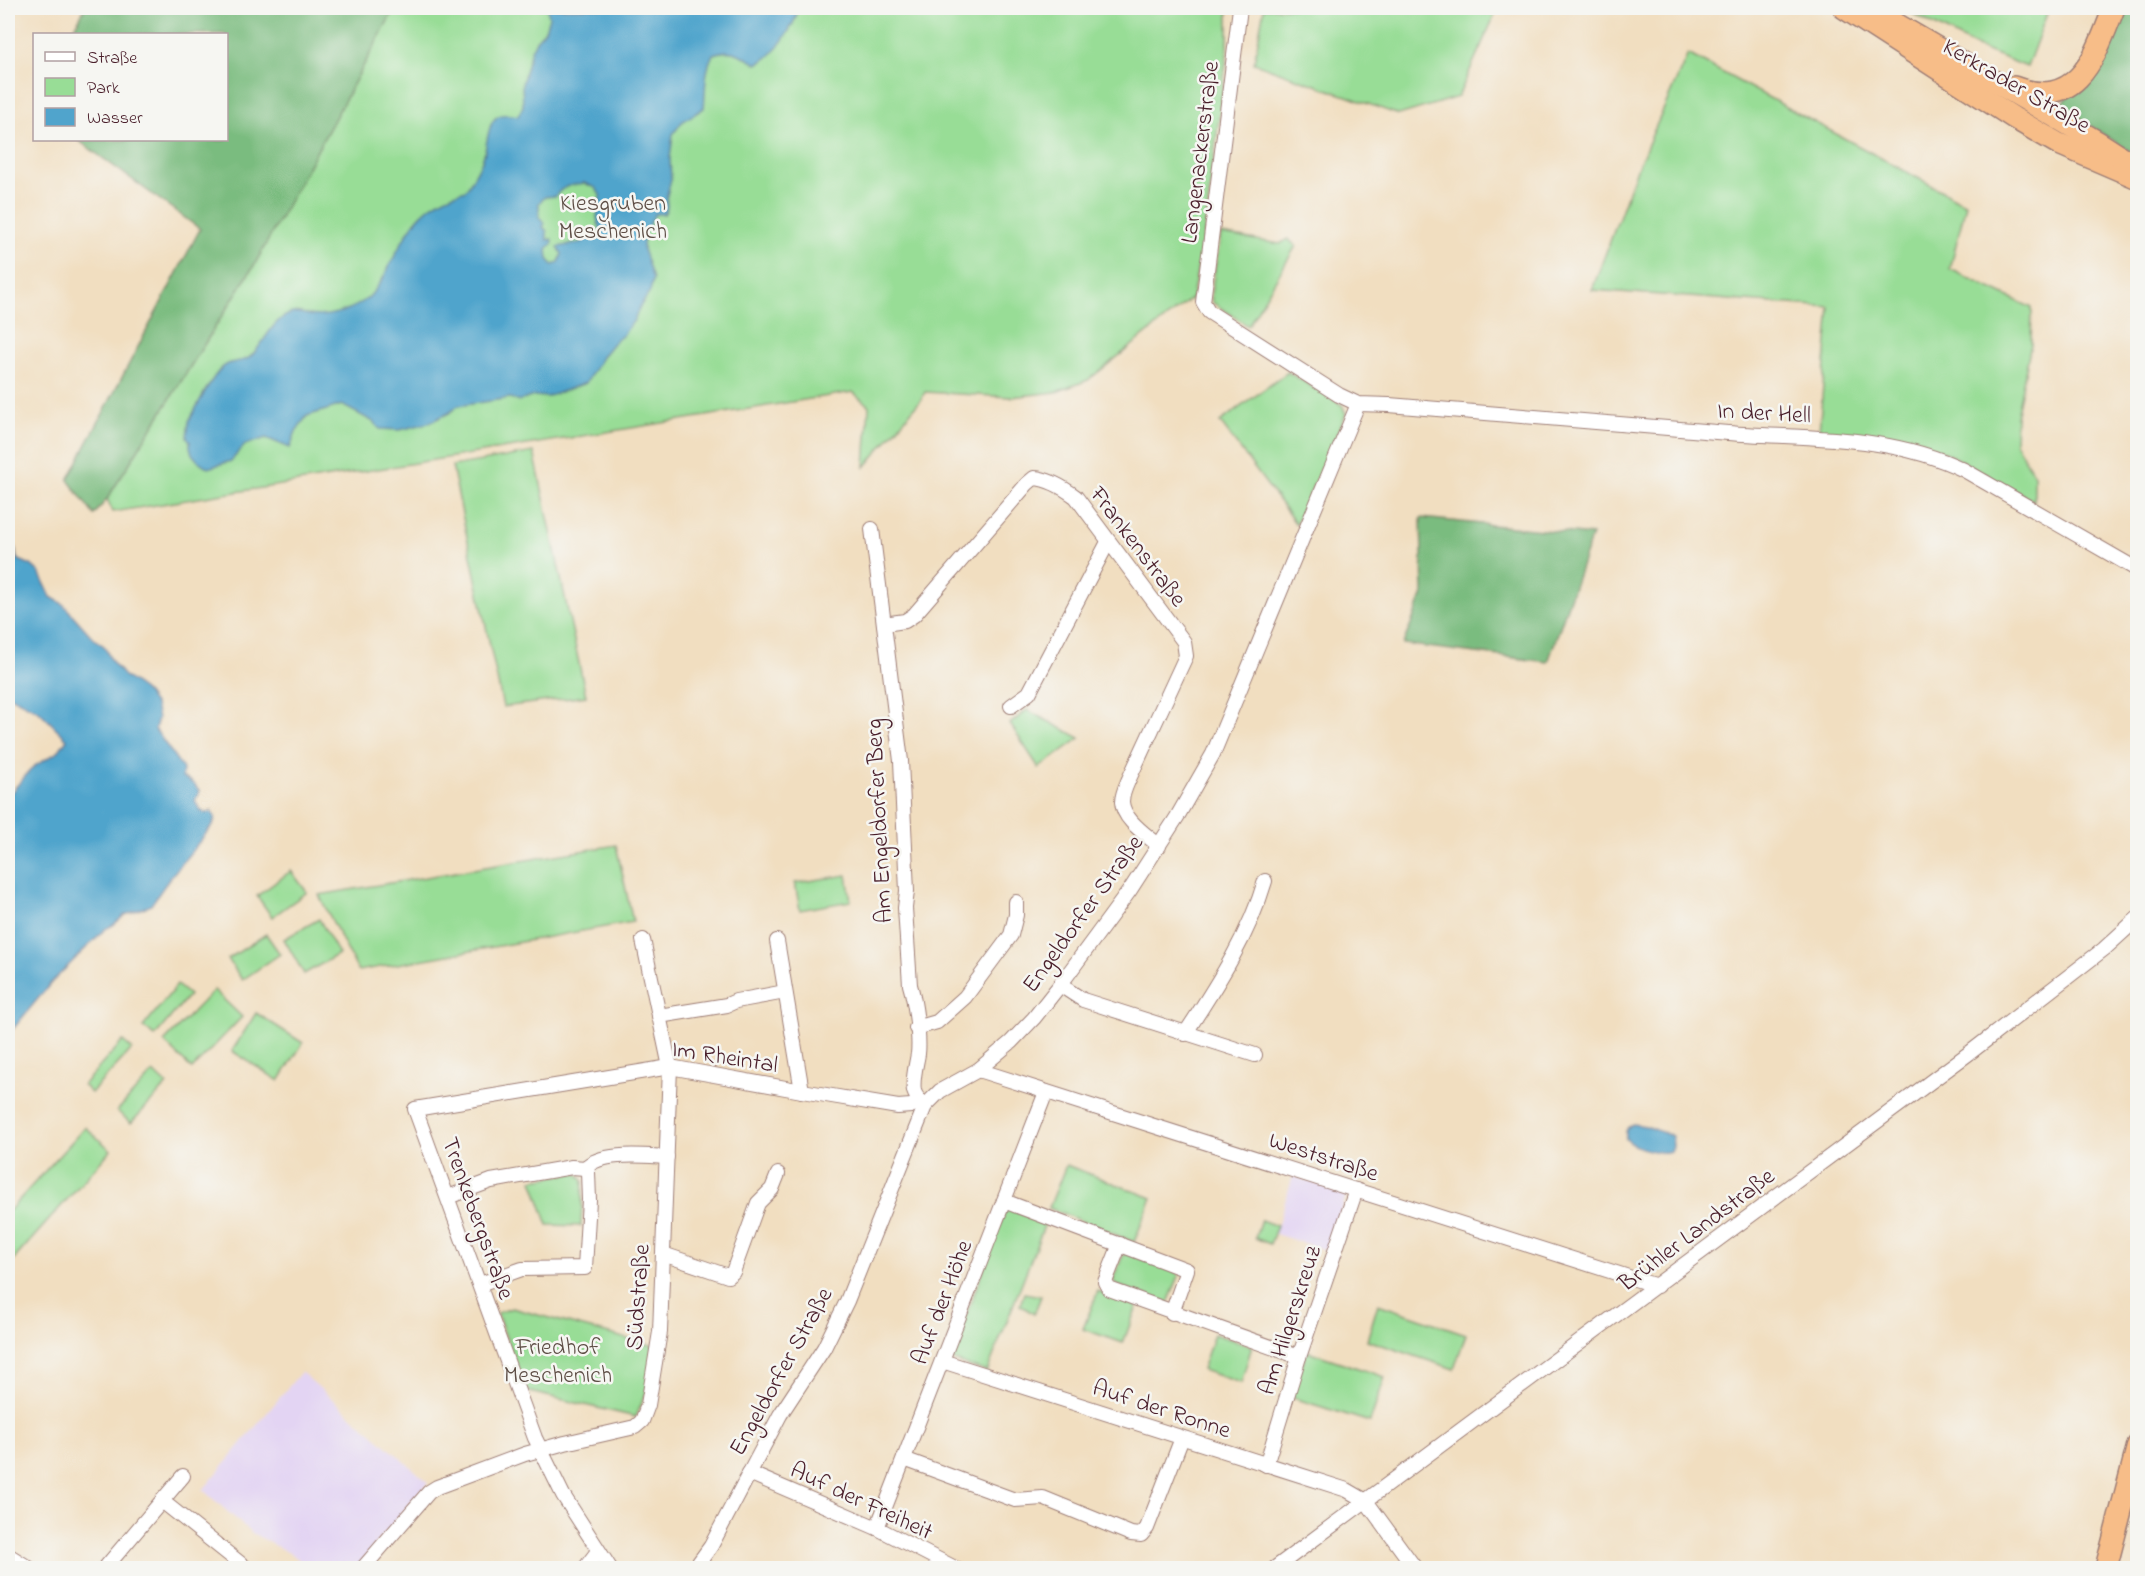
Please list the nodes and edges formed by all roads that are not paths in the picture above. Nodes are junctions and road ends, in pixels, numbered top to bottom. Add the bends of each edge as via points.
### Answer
1 (1240, 8) edge
2 (1844, 8) edge
3 (1869, 8) edge
4 (2114, 8) edge
5 (1982, 73) junction
6 (2138, 167) edge
7 (2138, 178) edge
8 (1358, 404) junction
9 (872, 529) dead end
10 (1108, 542) junction
11 (2138, 570) edge
12 (885, 624) junction
13 (1011, 706) dead end
14 (1159, 846) junction
15 (1265, 881) dead end
16 (1016, 902) dead end
17 (2138, 918) edge
18 (642, 940) dead end
19 (777, 941) dead end
20 (1060, 985) junction
21 (785, 993) junction
22 (659, 1016) junction
23 (916, 1028) junction
24 (1185, 1034) junction
25 (1255, 1055) dead end
26 (670, 1066) junction
27 (978, 1070) junction
28 (802, 1091) junction
29 (1046, 1092) junction
30 (922, 1104) junction
31 (415, 1109) joint
32 (667, 1157) junction
33 (585, 1168) junction
34 (778, 1174) dead end
35 (1356, 1190) junction
36 (448, 1197) junction
37 (1004, 1201) junction
38 (1120, 1244) junction
39 (663, 1254) junction
40 (480, 1284) junction
41 (1657, 1286) junction
42 (1172, 1313) junction
43 (1299, 1357) junction
44 (942, 1361) junction
45 (1182, 1438) junction
46 (2138, 1445) edge
47 (540, 1450) junction
48 (904, 1459) junction
49 (1266, 1465) junction
50 (749, 1473) junction
51 (183, 1476) dead end
52 (162, 1501) junction
53 (1366, 1501) junction
54 (877, 1528) junction
55 (598, 1551) junction
56 (8, 1555) edge
57 (29, 1569) edge
58 (105, 1569) edge
59 (246, 1569) edge
60 (363, 1569) edge
61 (585, 1569) edge
62 (610, 1569) edge
63 (695, 1569) edge
64 (956, 1569) edge
65 (1275, 1569) edge
66 (1415, 1569) edge
67 (2106, 1569) edge

1 - 8 street, Langenackerstraße via 1203,302 1209,312
2 - 7 highway, Kerkrader Straße via 2014,118 2059,144
3 - 5 highway, Kerkrader Straße
4 - 5 highway via 2093,59 2063,89 2032,92
5 - 6 highway, Kerkrader Straße
8 - 11 street, In der Hell via 1823,438 1904,448 1964,470
8 - 14 street, Engeldorfer Straße via 1213,754
9 - 12 street, Am Engeldorfer Berg
10 - 12 street, Frankenstraße via 1076,497 1043,478 1034,478 915,615
10 - 13 street via 1029,693
10 - 14 street, Frankenstraße via 1186,648 1186,656 1122,798 1126,815
12 - 23 street, Am Engeldorfer Berg via 901,761 905,908
14 - 20 street, Engeldorfer Straße
15 - 24 street via 1222,976
16 - 23 street via 1011,935 965,997 938,1022
17 - 41 street, Brühler Landstraße via 2095,956
18 - 22 street, Südstraße
19 - 21 street
20 - 24 street via 1083,1000
20 - 27 street, Engeldorfer Straße via 1011,1042
21 - 22 street
21 - 28 street
22 - 26 street, Südstraße
23 - 30 street, Am Engeldorfer Berg via 914,1091
24 - 25 street
26 - 28 street, Im Rheintal
26 - 31 street, Im Rheintal
26 - 32 street, Südstraße
27 - 29 street, Weststraße
27 - 30 street, Engeldorfer Straße
28 - 30 street, Im Rheintal via 898,1107
29 - 35 street, Weststraße
29 - 37 street, Auf der Höhe
30 - 50 street, Engeldorfer Straße via 847,1301 824,1348 780,1415
31 - 36 street, Trenkebergstraße
32 - 33 street via 625,1156 595,1161
32 - 39 street, Südstraße
33 - 36 street via 491,1181
33 - 40 street via 589,1200 585,1268 522,1269
34 - 39 street via 772,1189 758,1203 733,1272 728,1276
35 - 41 street, Weststraße
35 - 43 street, Am Hilgerskreuz
36 - 40 street, Trenkebergstraße
37 - 38 street
37 - 44 street, Auf der Höhe
38 - 42 street via 1106,1286
38 - 42 street via 1187,1270
39 - 47 street, Südstraße via 660,1332 652,1392 642,1421 635,1428
40 - 47 street, Trenkebergstraße
41 - 53 street, Brühler Landstraße
42 - 43 street
43 - 49 street, Am Hilgerskreuz
44 - 45 street, Auf der Ronne
44 - 48 street, Auf der Höhe
45 - 48 street via 1141,1535 1043,1498 1015,1500
45 - 49 street, Auf der Ronne
46 - 67 highway
47 - 55 street, Trenkebergstraße
47 - 60 street, Südstraße via 429,1492
48 - 54 street, Auf der Höhe
49 - 53 street, Auf der Ronne via 1347,1490
50 - 54 street, Auf der Freiheit
50 - 63 street, Engeldorfer Straße
51 - 52 street
52 - 58 street
52 - 59 street
53 - 65 street, Brühler Landstraße
53 - 66 street
54 - 64 street, Auf der Freiheit
55 - 61 street
55 - 62 street, Trenkebergstraße
56 - 57 street

